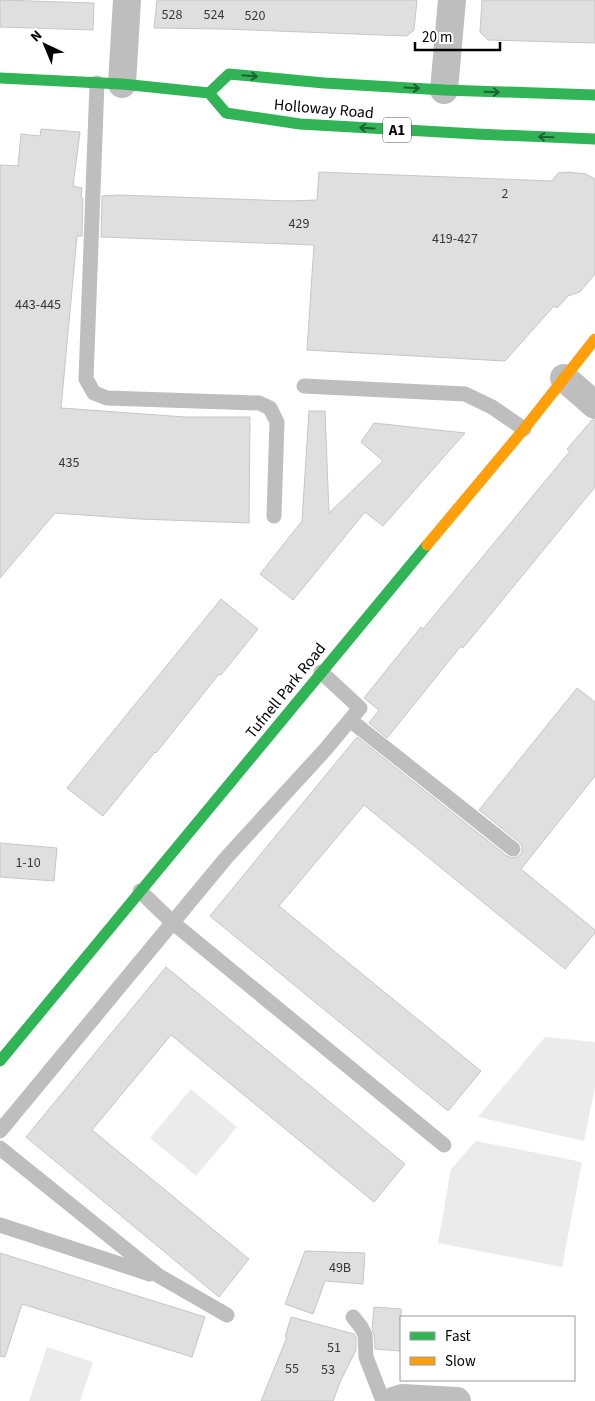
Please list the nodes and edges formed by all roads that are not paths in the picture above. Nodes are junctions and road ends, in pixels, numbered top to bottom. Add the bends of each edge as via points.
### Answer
1 (128, 0) edge
2 (452, 0) edge
3 (0, 78) edge
4 (110, 84) junction
5 (444, 90) junction
6 (209, 93) junction
7 (595, 95) edge
8 (595, 139) edge
9 (595, 339) edge
10 (564, 378) junction
11 (304, 386) dead end
12 (595, 405) edge
13 (524, 430) junction
14 (274, 516) dead end
15 (321, 672) junction
16 (350, 720) junction
17 (513, 849) dead end
18 (140, 891) junction
19 (172, 922) junction
20 (0, 1061) edge
21 (0, 1131) edge
22 (444, 1145) dead end
23 (0, 1148) edge
24 (0, 1225) edge
25 (159, 1276) junction
26 (227, 1315) dead end
27 (353, 1316) dead end
28 (382, 1401) edge
29 (393, 1401) edge
30 (457, 1401) edge

1 - 4 street
2 - 5 street
3 - 4 main road
4 - 6 main road
4 - 14 lane via 86,379 94,393 107,398 259,403 270,408 276,422
6 -> 5 main road, Holloway Road via 229,74
5 -> 7 main road, Holloway Road
8 -> 6 main road, Holloway Road / A1 via 300,124 226,113
9 - 10 main road, Tufnell Park Road
10 - 12 street
10 - 13 main road, Tufnell Park Road
11 - 13 lane via 465,394 492,407
13 - 15 main road, Tufnell Park Road
15 - 16 lane via 360,708
15 - 18 main road, Tufnell Park Road
16 - 17 lane
16 - 19 lane
18 - 19 lane
18 - 20 main road, Tufnell Park Road
19 - 21 lane
19 - 22 lane
23 - 25 lane
24 - 25 lane
25 - 26 lane
27 - 28 lane via 365,1335 366,1357
29 - 30 street via 402,1398

